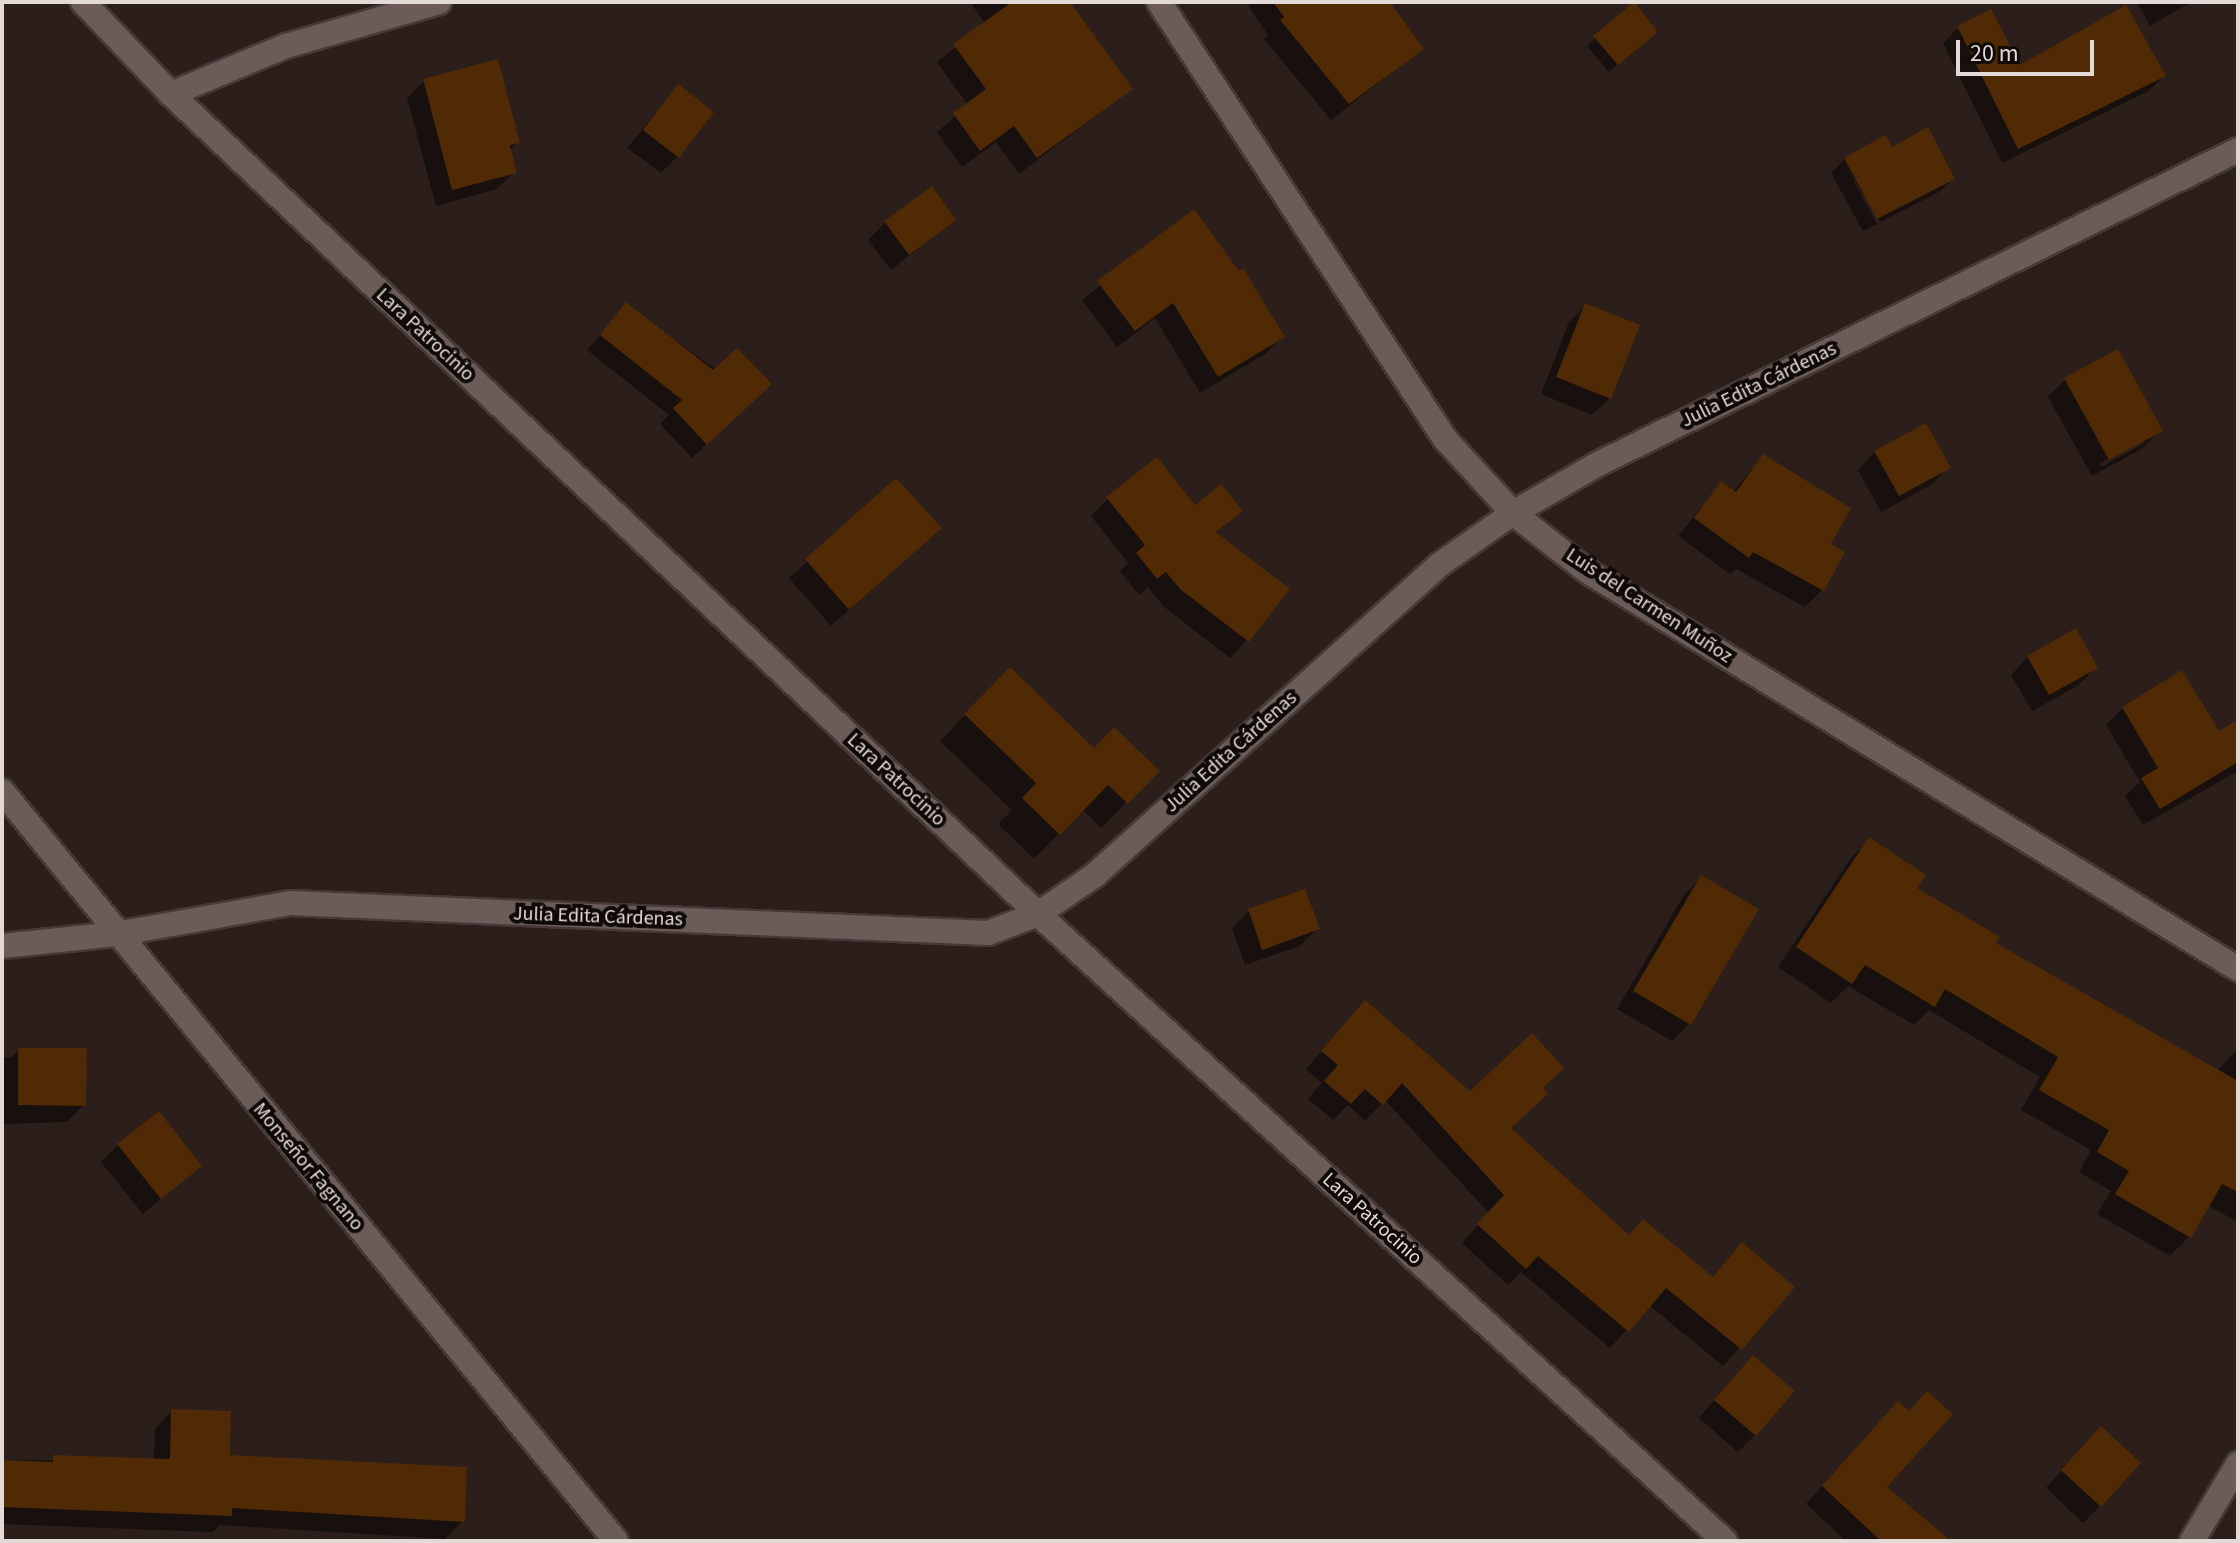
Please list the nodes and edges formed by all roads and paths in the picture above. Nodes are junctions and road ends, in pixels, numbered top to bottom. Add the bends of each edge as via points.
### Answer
1 (83, 2) edge
2 (439, 2) edge
3 (1159, 2) edge
4 (171, 94) junction
5 (2238, 150) edge
6 (1513, 513) junction
7 (2, 791) edge
8 (1038, 914) junction
9 (116, 934) junction
10 (2, 946) edge
11 (2238, 969) edge
12 (2238, 1464) edge
13 (616, 1541) edge
14 (1725, 1541) edge
15 (2192, 1541) edge

1 - 4 street, Lara Patrocinio
2 - 4 street via 286,46
3 - 6 street, Luis del Carmen Muñoz via 1445,439
4 - 8 street, Lara Patrocinio
5 - 6 street, Julia Edita Cárdenas via 1596,465
6 - 8 street, Julia Edita Cárdenas via 1439,565 1095,875
6 - 11 street, Luis del Carmen Muñoz via 1587,571
7 - 9 street, Monseñor Fagnano
8 - 9 street, Julia Edita Cárdenas via 988,933 290,903
8 - 14 street, Lara Patrocinio
9 - 10 street, Julia Edita Cárdenas
9 - 13 street, Monseñor Fagnano
12 - 15 street

